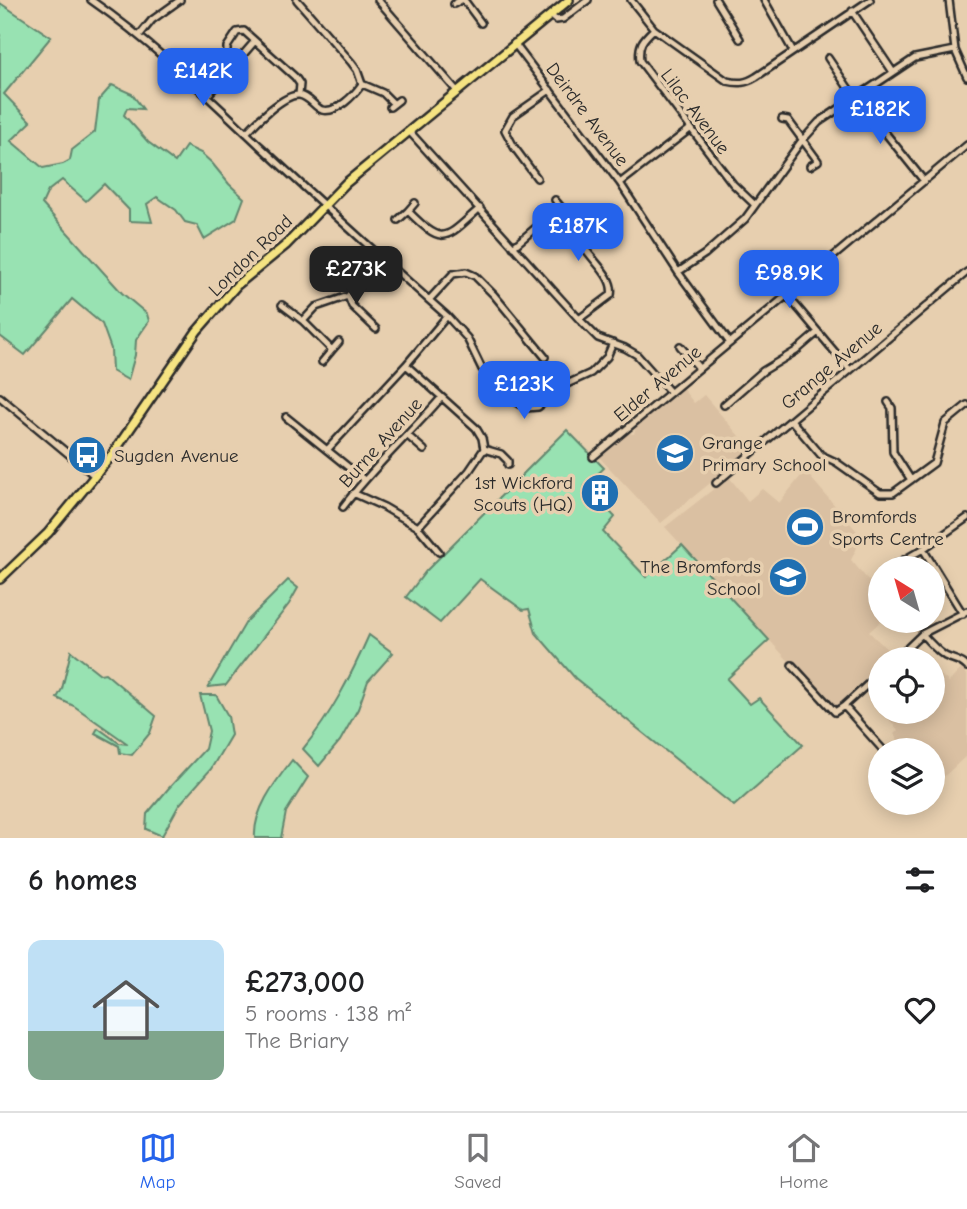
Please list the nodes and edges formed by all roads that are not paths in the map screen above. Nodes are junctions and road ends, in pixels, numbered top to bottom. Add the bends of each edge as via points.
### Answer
1 (91, 0) edge
2 (180, 0) edge
3 (297, 0) edge
4 (378, 0) edge
5 (462, 0) edge
6 (588, 0) edge
7 (631, 0) edge
8 (716, 0) edge
9 (764, 0) edge
10 (870, 0) edge
11 (949, 0) edge
12 (563, 2) edge
13 (454, 4) dead end
14 (852, 11) junction
15 (550, 15) junction
16 (481, 23) dead end
17 (654, 29) junction
18 (139, 36) junction
19 (740, 39) dead end
20 (255, 41) junction
21 (514, 43) junction
22 (955, 50) junction
23 (793, 51) junction
24 (828, 58) dead end
25 (237, 62) junction
26 (893, 72) junction
27 (967, 77) edge
28 (362, 83) junction
29 (550, 90) junction
30 (864, 91) junction
31 (457, 92) junction
32 (208, 95) junction
33 (299, 95) junction
34 (855, 97) junction
35 (395, 104) dead end
36 (782, 119) dead end
37 (690, 129) junction
38 (409, 131) junction
39 (246, 133) junction
40 (803, 140) junction
41 (967, 145) edge
42 (810, 166) dead end
43 (537, 178) dead end
44 (924, 181) junction
45 (620, 183) junction
46 (555, 200) dead end
47 (415, 203) dead end
48 (323, 205) junction
49 (755, 205) junction
50 (560, 207) junction
51 (480, 208) junction
52 (408, 211) junction
53 (398, 220) dead end
54 (513, 247) junction
55 (381, 258) junction
56 (678, 272) junction
57 (967, 272) edge
58 (787, 295) junction
59 (348, 296) junction
60 (429, 300) junction
61 (282, 305) dead end
62 (295, 305) dead end
63 (290, 311) junction
64 (447, 316) junction
65 (579, 320) junction
66 (303, 321) junction
67 (370, 323) junction
68 (364, 329) dead end
69 (376, 329) dead end
70 (818, 332) junction
71 (339, 342) dead end
72 (547, 343) dead end
73 (613, 343) junction
74 (730, 343) junction
75 (680, 346) dead end
76 (332, 350) junction
77 (539, 350) junction
78 (545, 357) dead end
79 (322, 362) dead end
80 (406, 365) junction
81 (699, 368) junction
82 (850, 370) junction
83 (670, 392) junction
84 (0, 397) edge
85 (441, 398) junction
86 (730, 400) junction
87 (888, 402) dead end
88 (724, 405) dead end
89 (967, 405) edge
90 (736, 407) dead end
91 (286, 418) dead end
92 (791, 420) junction
93 (408, 436) junction
94 (484, 449) junction
95 (327, 450) junction
96 (424, 450) dead end
97 (593, 457) dead end
98 (508, 465) dead end
99 (95, 476) junction
100 (363, 479) junction
101 (911, 480) junction
102 (716, 483) dead end
103 (353, 493) junction
104 (380, 495) dead end
105 (377, 504) junction
106 (343, 507) dead end
107 (967, 518) edge
108 (418, 527) junction
109 (439, 540) dead end
110 (433, 546) junction
111 (923, 549) junction
112 (439, 552) dead end
113 (911, 556) edge
114 (0, 579) edge
115 (965, 612) edge
116 (945, 622) edge
117 (922, 634) joint
118 (908, 647) edge
119 (792, 665) dead end
120 (967, 667) edge
121 (868, 684) edge
122 (844, 706) junction
123 (872, 738) edge

1 - 18 street
2 - 18 street
3 - 28 street via 351,62
4 - 31 street
5 - 13 street
5 - 16 street
6 - 15 street via 564,19
7 - 17 street
8 - 19 street
9 - 23 street
10 - 14 street
11 - 22 street
12 - 15 main road, London Road
14 - 23 street
14 - 26 street
15 - 21 main road, London Road
17 - 23 street via 737,84 757,78
17 - 37 street, Lilac Avenue via 641,42 640,61
18 - 32 street
20 - 25 street
20 - 25 street via 244,31 237,32 226,50
20 - 33 street via 295,77
21 - 29 street, Deirdre Avenue
21 - 31 main road, London Road
22 - 26 street via 915,58
22 - 27 street
24 - 34 street
25 - 32 street
26 - 30 street
28 - 33 street via 332,110 319,109
28 - 35 street
29 - 43 street via 513,116 505,130
29 - 45 street, Deirdre Avenue
30 - 34 street
30 - 44 street via 880,113 883,130
31 - 38 main road, London Road
32 - 39 street
33 - 39 street via 286,98
34 - 40 street via 819,122
36 - 40 street via 788,120
37 - 45 street
37 - 49 street, Lilac Avenue
38 - 48 main road, London Road
38 - 51 street
39 - 48 street
40 - 42 street via 818,160
40 - 49 street
41 - 44 street, Elder Avenue
44 - 58 street, Elder Avenue
45 - 56 street, Deirdre Avenue
46 - 50 street
47 - 52 street
48 - 55 street
48 - 99 main road, London Road via 286,245 237,285 197,331 136,424
49 - 56 street via 705,254
50 - 54 street
50 - 65 street via 580,230 583,245 612,289 611,295
51 - 52 street via 444,236 435,236
51 - 54 street
52 - 53 street
54 - 65 street
55 - 59 street
55 - 60 street
56 - 74 street, Deirdre Avenue
57 - 82 street, Grange Avenue
58 - 70 street
58 - 74 street, Elder Avenue
59 - 66 street via 316,307
59 - 67 street
60 - 64 street
60 - 77 street via 453,274 475,276
61 - 63 street
62 - 63 street
63 - 66 street
64 - 73 street via 467,338 482,369 526,408 538,407 591,373
64 - 80 street
65 - 73 street via 598,338
66 - 76 street
67 - 68 street
67 - 69 street
70 - 82 street
70 - 86 street
71 - 76 street
72 - 77 street
73 - 83 street via 636,355
74 - 81 street, Elder Avenue
75 - 81 street
76 - 79 street
77 - 78 street
80 - 85 street
80 - 95 street
81 - 83 street, Elder Avenue
82 - 92 street, Grange Avenue
83 - 97 street, Elder Avenue
84 - 99 street
85 - 93 street, Burne Avenue
85 - 94 street via 473,425
86 - 88 street
86 - 90 street
87 - 101 street via 893,452
89 - 101 street via 945,423 934,463
91 - 95 street
92 - 101 street via 821,455 880,493 892,493
92 - 102 street, Grange Avenue
93 - 96 street
93 - 100 street, Burne Avenue
94 - 98 street via 501,454
94 - 108 street
95 - 100 street
99 - 114 main road, London Road via 48,533
100 - 103 street, Burne Avenue
103 - 105 street
103 - 106 street, Burne Avenue
104 - 105 street
105 - 108 street
107 - 111 street
108 - 110 street
109 - 110 street
110 - 112 street
111 - 113 street
111 - 115 street
115 - 116 street
117 - 118 street
117 - 120 street via 946,657
119 - 122 street via 835,712
121 - 122 street
122 - 123 street

